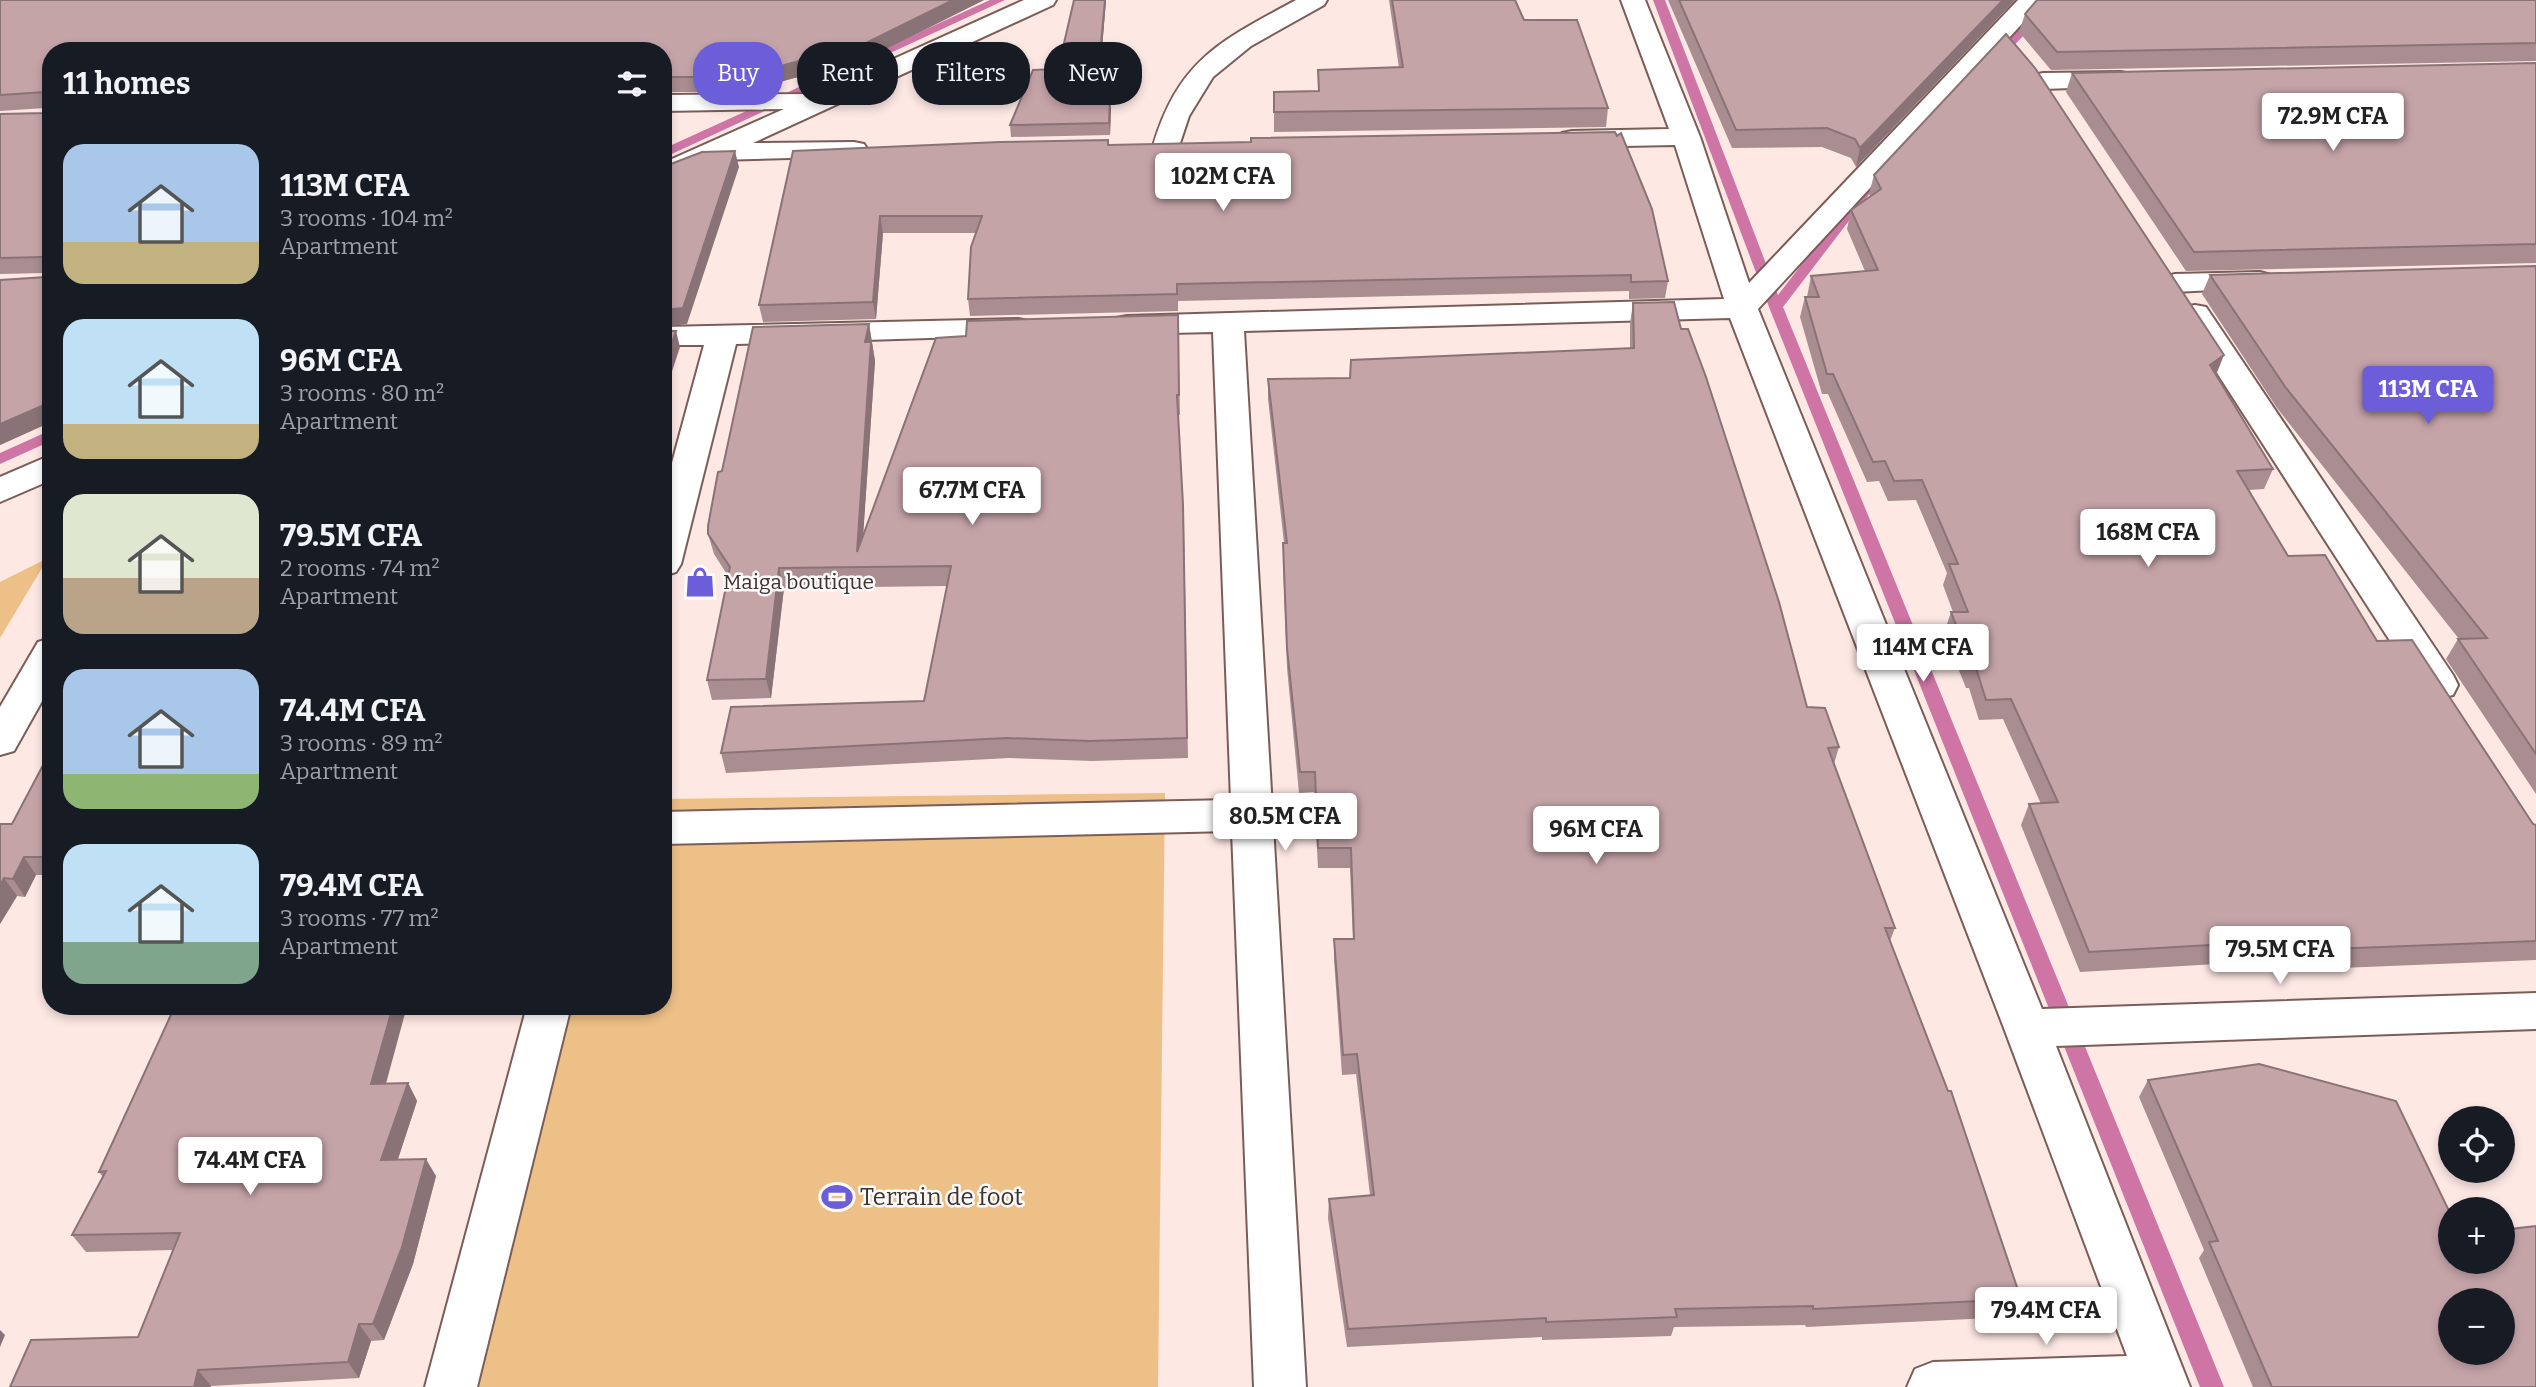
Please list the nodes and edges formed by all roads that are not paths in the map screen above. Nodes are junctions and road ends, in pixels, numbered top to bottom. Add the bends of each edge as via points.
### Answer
1 (1044, 0) edge
2 (1315, 0) edge
3 (1633, 0) edge
4 (2032, 0) edge
5 (2022, 57) junction
6 (898, 66) edge
7 (2152, 79) edge
8 (797, 101) edge
9 (672, 103) edge
10 (813, 105) edge
11 (2065, 115) edge
12 (1686, 137) junction
13 (1549, 139) edge
14 (1140, 146) edge
15 (876, 150) edge
16 (709, 152) junction
17 (672, 170) edge
18 (2286, 280) edge
19 (1742, 308) junction
20 (1228, 323) junction
21 (1091, 326) edge
22 (1050, 327) edge
23 (722, 335) junction
24 (672, 336) edge
25 (42, 470) edge
26 (0, 491) edge
27 (672, 529) edge
28 (42, 667) edge
29 (2459, 715) edge
30 (0, 741) edge
31 (1252, 815) junction
32 (672, 828) edge
33 (2536, 1010) edge
34 (547, 1015) edge
35 (2027, 1028) junction
36 (2163, 1384) edge
37 (451, 1387) edge
38 (1280, 1387) edge
39 (1933, 1387) edge

1 - 6 street
2 - 14 street via 1214,57 1193,82 1172,124 1181,146
3 - 12 street
4 - 5 street
5 - 7 street
5 - 11 street
5 - 19 street
8 - 9 street
10 - 16 street
12 - 13 street
12 - 19 street
15 - 16 street
16 - 17 street
18 - 29 street via 2168,271
19 - 20 street
19 - 35 street
20 - 21 street
20 - 31 street
22 - 23 street
23 - 24 street
23 - 27 street
25 - 26 street
28 - 30 street
31 - 32 street
31 - 38 street
33 - 35 street
34 - 37 street
35 - 36 street
36 - 39 street

